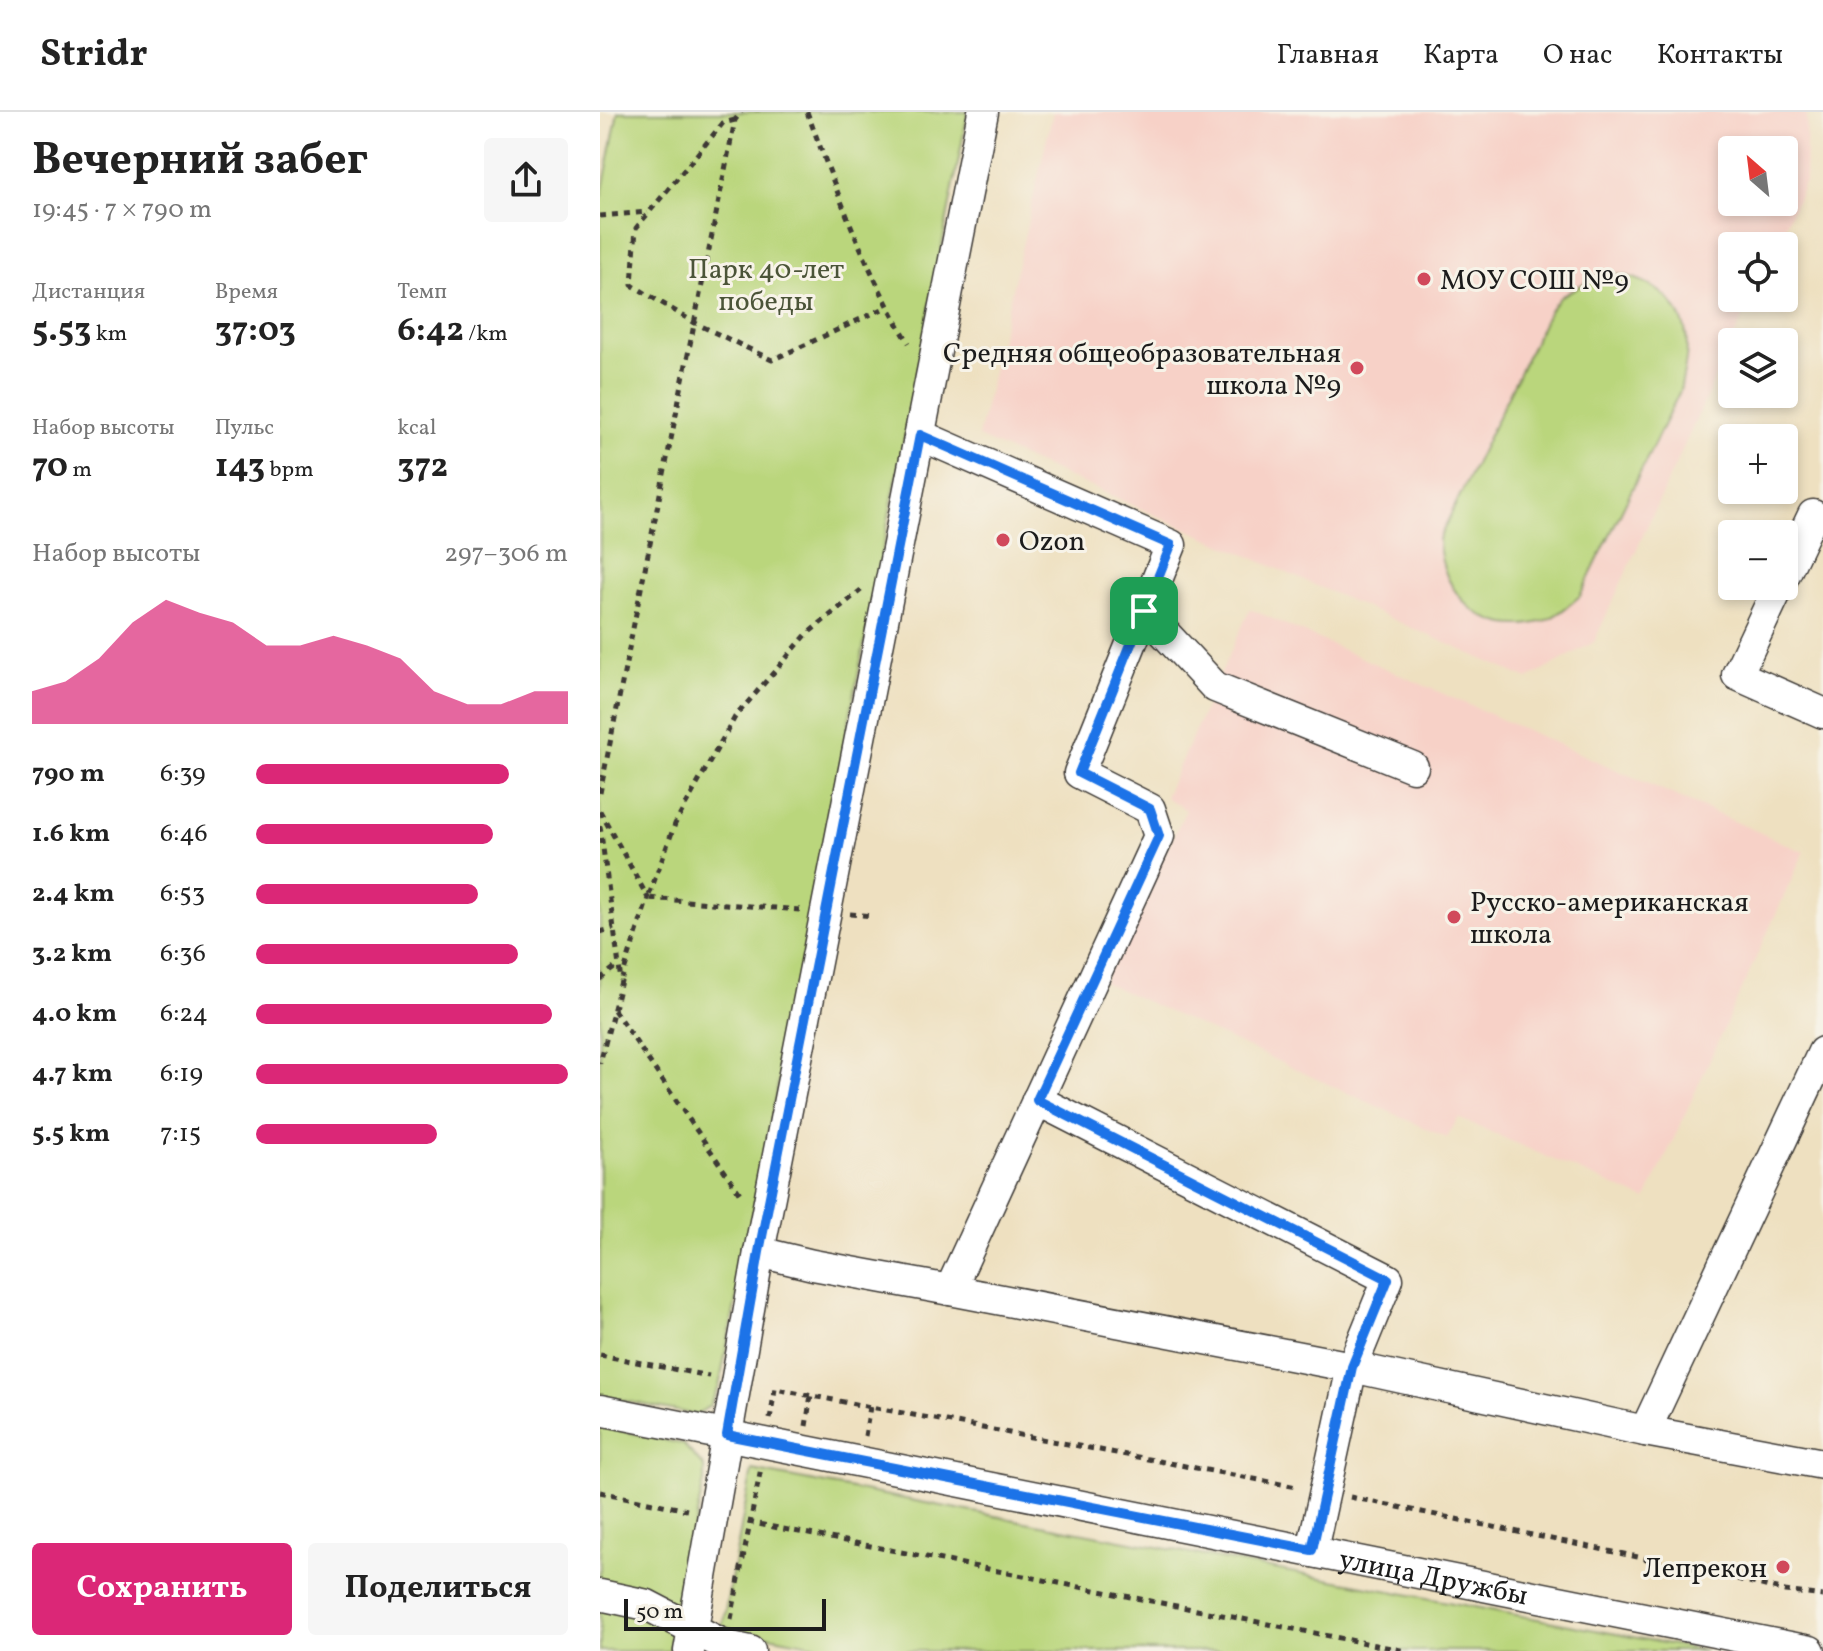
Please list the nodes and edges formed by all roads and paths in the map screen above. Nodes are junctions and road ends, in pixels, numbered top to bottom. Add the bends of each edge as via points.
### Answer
1 (741, 112) edge
2 (807, 112) edge
3 (983, 112) edge
4 (735, 120) junction
5 (649, 212) junction
6 (600, 216) edge
7 (887, 307) junction
8 (695, 323) junction
9 (930, 378) junction
10 (920, 435) junction
11 (1813, 515) dead end
12 (1798, 547) edge
13 (894, 564) junction
14 (1772, 600) edge
15 (1144, 611) junction
16 (1823, 713) edge
17 (1413, 767) dead end
18 (600, 793) edge
19 (600, 811) edge
20 (600, 826) edge
21 (648, 898) junction
22 (826, 912) junction
23 (873, 916) dead end
24 (614, 928) junction
25 (600, 932) edge
26 (619, 965) junction
27 (600, 979) edge
28 (621, 981) junction
29 (614, 1010) junction
30 (1823, 1052) edge
31 (600, 1063) edge
32 (1037, 1100) junction
33 (761, 1240) junction
34 (950, 1290) junction
35 (600, 1355) edge
36 (1352, 1367) junction
37 (722, 1378) dead end
38 (811, 1395) junction
39 (870, 1407) junction
40 (600, 1410) edge
41 (1645, 1431) junction
42 (727, 1435) junction
43 (804, 1439) dead end
44 (766, 1445) junction
45 (863, 1449) dead end
46 (1823, 1464) edge
47 (600, 1492) edge
48 (1326, 1492) junction
49 (713, 1515) junction
50 (750, 1522) junction
51 (1312, 1550) junction
52 (600, 1595) edge
53 (1823, 1596) edge
54 (691, 1640) edge
55 (738, 1648) edge
56 (1406, 1651) edge
57 (1810, 1651) edge

1 - 4 path
2 - 7 path
3 - 9 street
4 - 5 path via 723,123
4 - 8 path
5 - 6 path
5 - 8 path via 636,228 632,285
7 - 8 path via 772,360
7 - 9 path
8 - 18 path
9 - 10 street
10 - 13 street
10 - 15 street via 1171,545
11 - 12 street
13 - 21 path via 807,634 735,717 675,824
13 - 22 street
14 - 16 street via 1737,675
15 - 17 street via 1215,687
15 - 32 street via 1079,773 1150,809 1159,836
19 - 21 path
20 - 24 path
21 - 22 path
21 - 28 path
22 - 23 path
22 - 33 street
24 - 25 path
24 - 26 path
26 - 27 path
26 - 28 path
28 - 29 path
29 - 31 path
29 - 33 path
30 - 41 street
32 - 34 street
32 - 36 street via 1388,1279
33 - 34 street via 813,1265
33 - 42 street
34 - 36 street
35 - 37 path
36 - 41 street
36 - 48 street
38 - 39 path
38 - 43 path
38 - 44 path via 775,1389
39 - 45 path
39 - 48 path
40 - 42 street, улица Дружбы
41 - 46 street
42 - 44 street, улица Дружбы
42 - 49 street
44 - 50 path
44 - 51 street, улица Дружбы
47 - 49 path
48 - 51 street
48 - 53 path
49 - 50 path
49 - 54 street
50 - 55 path
50 - 56 path
51 - 57 street, улица Дружбы
52 - 54 street via 647,1605
54 - 55 street

